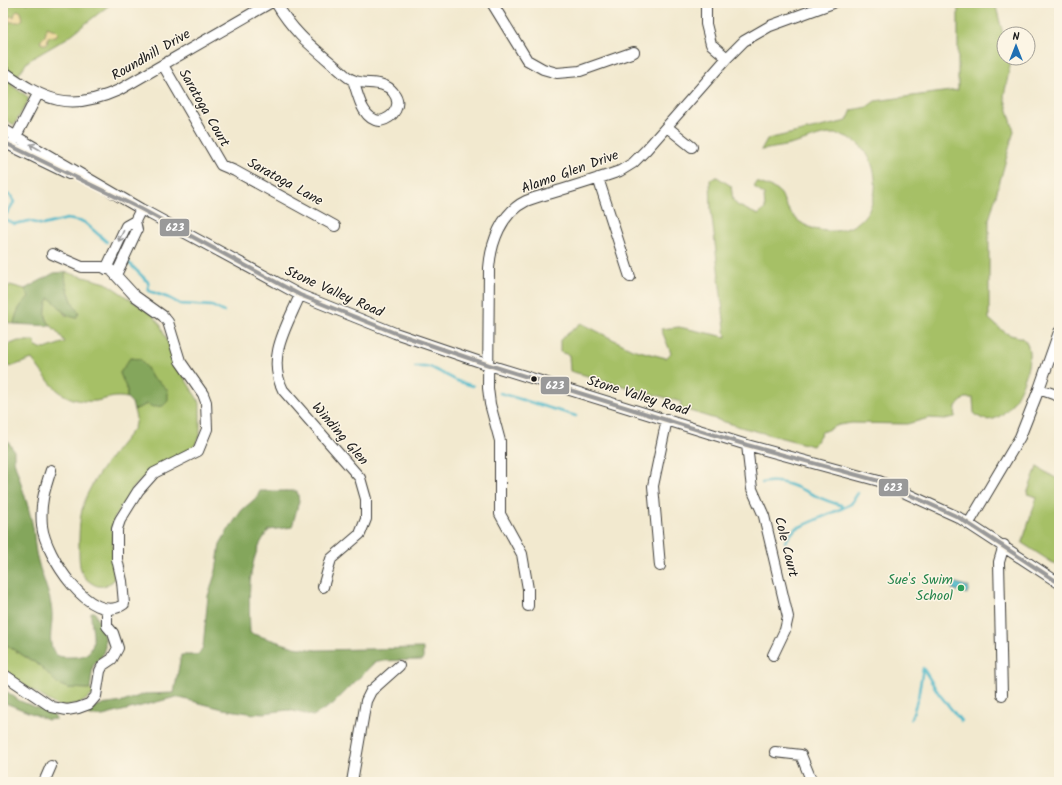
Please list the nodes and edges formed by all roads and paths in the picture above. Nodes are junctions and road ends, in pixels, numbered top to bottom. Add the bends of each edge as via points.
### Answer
1 (270, 3) edge
2 (276, 3) edge
3 (492, 3) edge
4 (706, 3) edge
5 (833, 3) edge
6 (634, 52) dead end
7 (727, 58) junction
8 (163, 65) junction
9 (3, 71) edge
10 (353, 80) junction
11 (38, 94) junction
12 (667, 126) junction
13 (3, 129) edge
14 (16, 136) junction
15 (7, 144) edge
16 (692, 147) dead end
17 (221, 165) joint
18 (598, 178) junction
19 (141, 208) junction
20 (335, 226) dead end
21 (52, 254) dead end
22 (111, 271) junction
23 (630, 277) dead end
24 (300, 295) junction
25 (1059, 332) edge
26 (489, 365) junction
27 (1039, 389) junction
28 (1059, 396) edge
29 (667, 419) junction
30 (747, 445) junction
31 (50, 470) dead end
32 (969, 523) junction
33 (1004, 545) junction
34 (660, 566) dead end
35 (1059, 583) edge
36 (324, 587) dead end
37 (528, 606) dead end
38 (107, 610) junction
39 (773, 655) dead end
40 (399, 666) dead end
41 (3, 674) edge
42 (1002, 694) dead end
43 (775, 752) dead end
44 (52, 766) dead end
45 (44, 782) edge
46 (352, 782) edge
47 (812, 782) edge

1 - 8 street, Roundhill Drive
2 - 10 street via 294,31
3 - 6 street via 527,60 543,69 557,72 580,71
4 - 7 street via 706,24 711,44
5 - 7 street, Alamo Glen Drive via 759,31 744,40
7 - 12 street, Alamo Glen Drive
8 - 11 street, Roundhill Drive via 103,98 73,103
8 - 17 street, Saratoga Court
9 - 11 street, Roundhill Drive
10 - 10 street via 390,88 397,101 397,108 392,115 380,121 368,116 361,105
11 - 14 street
12 - 16 street
12 - 18 street, Alamo Glen Drive via 633,163 620,171
13 - 14 street, Stone Valley Road
14 - 15 street
19 -> 14 street, Stone Valley Road
15 - 19 street, Stone Valley Road
17 - 20 street, Saratoga Lane
18 - 23 street
18 - 26 street, Alamo Glen Drive via 526,202 511,213 502,225 490,252
19 - 22 street via 135,221 126,226
19 - 24 street, Stone Valley Road
21 - 22 street via 82,267
22 - 38 street via 128,290 157,310 168,322 180,361 206,402 207,429 198,451 154,474 125,510 117,529 116,546 124,604
24 - 26 street, Stone Valley Road via 395,333
24 - 36 street, Winding Glen via 279,346 276,360 277,375 283,390 360,478 366,499 366,519 360,534 331,560
25 - 27 street
26 - 29 street, Stone Valley Road
26 - 37 street, Alamo Glen Drive via 490,404 500,441 500,514 522,554
27 - 28 street
27 - 32 street via 1020,437
29 - 30 street, Stone Valley Road
29 - 34 street via 652,486
30 - 32 street, Stone Valley Road via 880,481
30 - 39 street, Cole Court via 752,489 764,516 788,617
31 - 38 street via 41,499 42,528 50,550 68,582 99,608
32 - 33 street, Stone Valley Road
33 - 35 street, Stone Valley Road
33 - 42 street via 999,562
38 - 41 street via 107,626 113,633 118,648 112,659 103,665 96,696 89,704 67,710 52,707
40 - 46 street via 372,691 366,701
43 - 47 street via 801,755
44 - 45 street

